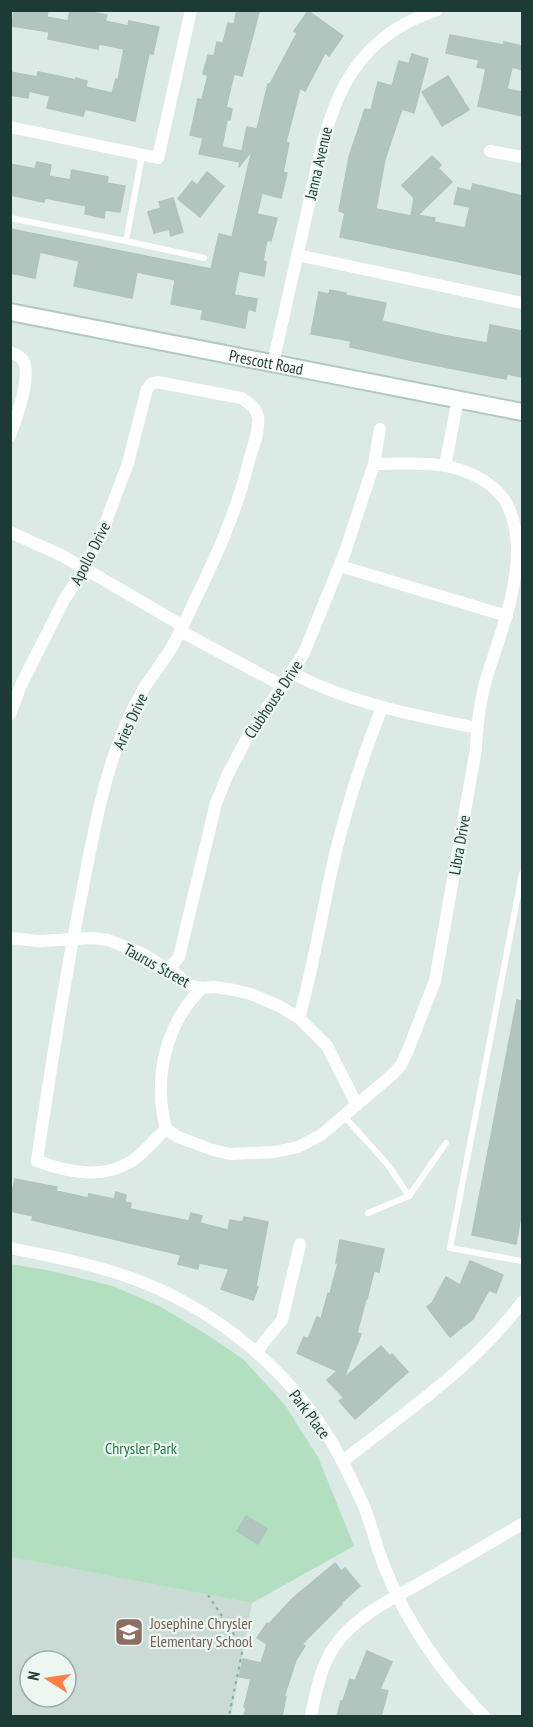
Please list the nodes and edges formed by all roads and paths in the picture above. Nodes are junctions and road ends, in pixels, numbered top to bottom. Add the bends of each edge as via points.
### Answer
1 (191, 10) edge
2 (438, 10) edge
3 (10, 127) edge
4 (490, 151) dead end
5 (142, 155) junction
6 (522, 157) edge
7 (10, 218) edge
8 (126, 241) junction
9 (297, 255) junction
10 (204, 258) dead end
11 (522, 303) edge
12 (10, 312) edge
13 (10, 352) edge
14 (273, 363) junction
15 (151, 384) joint
16 (458, 399) junction
17 (522, 412) edge
18 (380, 429) dead end
19 (10, 436) edge
20 (374, 464) junction
21 (445, 466) junction
22 (10, 532) edge
23 (340, 566) junction
24 (84, 569) junction
25 (507, 616) junction
26 (181, 629) junction
27 (292, 673) junction
28 (283, 686) junction
29 (382, 707) junction
30 (10, 714) edge
31 (477, 728) junction
32 (522, 874) edge
33 (10, 938) edge
34 (73, 940) junction
35 (169, 969) junction
36 (202, 988) junction
37 (299, 1018) junction
38 (357, 1105) junction
39 (344, 1116) junction
40 (166, 1128) junction
41 (446, 1143) dead end
42 (409, 1196) junction
43 (368, 1213) dead end
44 (300, 1244) dead end
45 (10, 1248) edge
46 (522, 1261) edge
47 (522, 1302) edge
48 (256, 1352) junction
49 (343, 1461) junction
50 (522, 1524) edge
51 (208, 1594) dead end
52 (397, 1596) junction
53 (229, 1716) edge
54 (311, 1716) edge
55 (484, 1716) edge

1 - 5 street via 158,158
2 - 9 street, Janna Avenue via 382,39 339,94 329,117
3 - 5 street
4 - 6 street
5 - 8 lane
7 - 8 lane
8 - 10 lane
9 - 11 street
9 - 14 street, Janna Avenue
12 - 14 main road, Prescott Road
13 - 19 street via 23,360 26,371
14 - 16 main road, Prescott Road
15 - 24 street, Apollo Drive via 118,494
15 - 26 street, Aries Drive via 241,398 258,415 247,468 227,531
16 - 17 main road, Prescott Road
16 - 21 street
18 - 20 street, Clubhouse Drive
20 - 21 street, Libra Drive
20 - 23 street, Clubhouse Drive
21 - 25 street, Libra Drive via 486,481 515,515 521,544
22 - 24 street
23 - 25 street
23 - 27 street, Clubhouse Drive
24 - 26 street
24 - 30 street, Apollo Drive via 64,600
25 - 31 street, Libra Drive via 480,700
26 - 28 street
26 - 34 street, Aries Drive via 128,718 117,746 98,811
27 - 28 street, Clubhouse Drive
27 - 29 street
28 - 35 street, Clubhouse Drive via 247,738 216,803 178,957
29 - 31 street
29 - 37 street via 337,848
31 - 38 street, Libra Drive via 435,981 401,1065
32 - 46 lane via 450,1248
33 - 34 street, Taurus Street
34 - 35 street, Taurus Street via 108,940
34 - 40 street, Aries Drive via 37,1161 78,1172 108,1170 133,1160
35 - 36 street, Taurus Street via 187,985
36 - 37 street, Taurus Street via 251,994
36 - 40 street via 184,1007 170,1035 160,1094
37 - 38 street, Taurus Street via 327,1046
38 - 39 street, Libra Drive
39 - 40 street, Libra Drive via 298,1147 274,1152 230,1154 178,1137
39 - 42 lane via 388,1165
41 - 42 lane
42 - 43 lane
44 - 48 street via 282,1320
45 - 48 street, Park Place via 75,1262 146,1284 200,1311
47 - 49 street via 466,1364
48 - 49 street, Park Place via 302,1399
49 - 52 street, Park Place
50 - 52 street
51 - 53 path via 243,1648
52 - 54 street via 347,1630 335,1646 319,1681
52 - 55 street, Park Place via 424,1644

